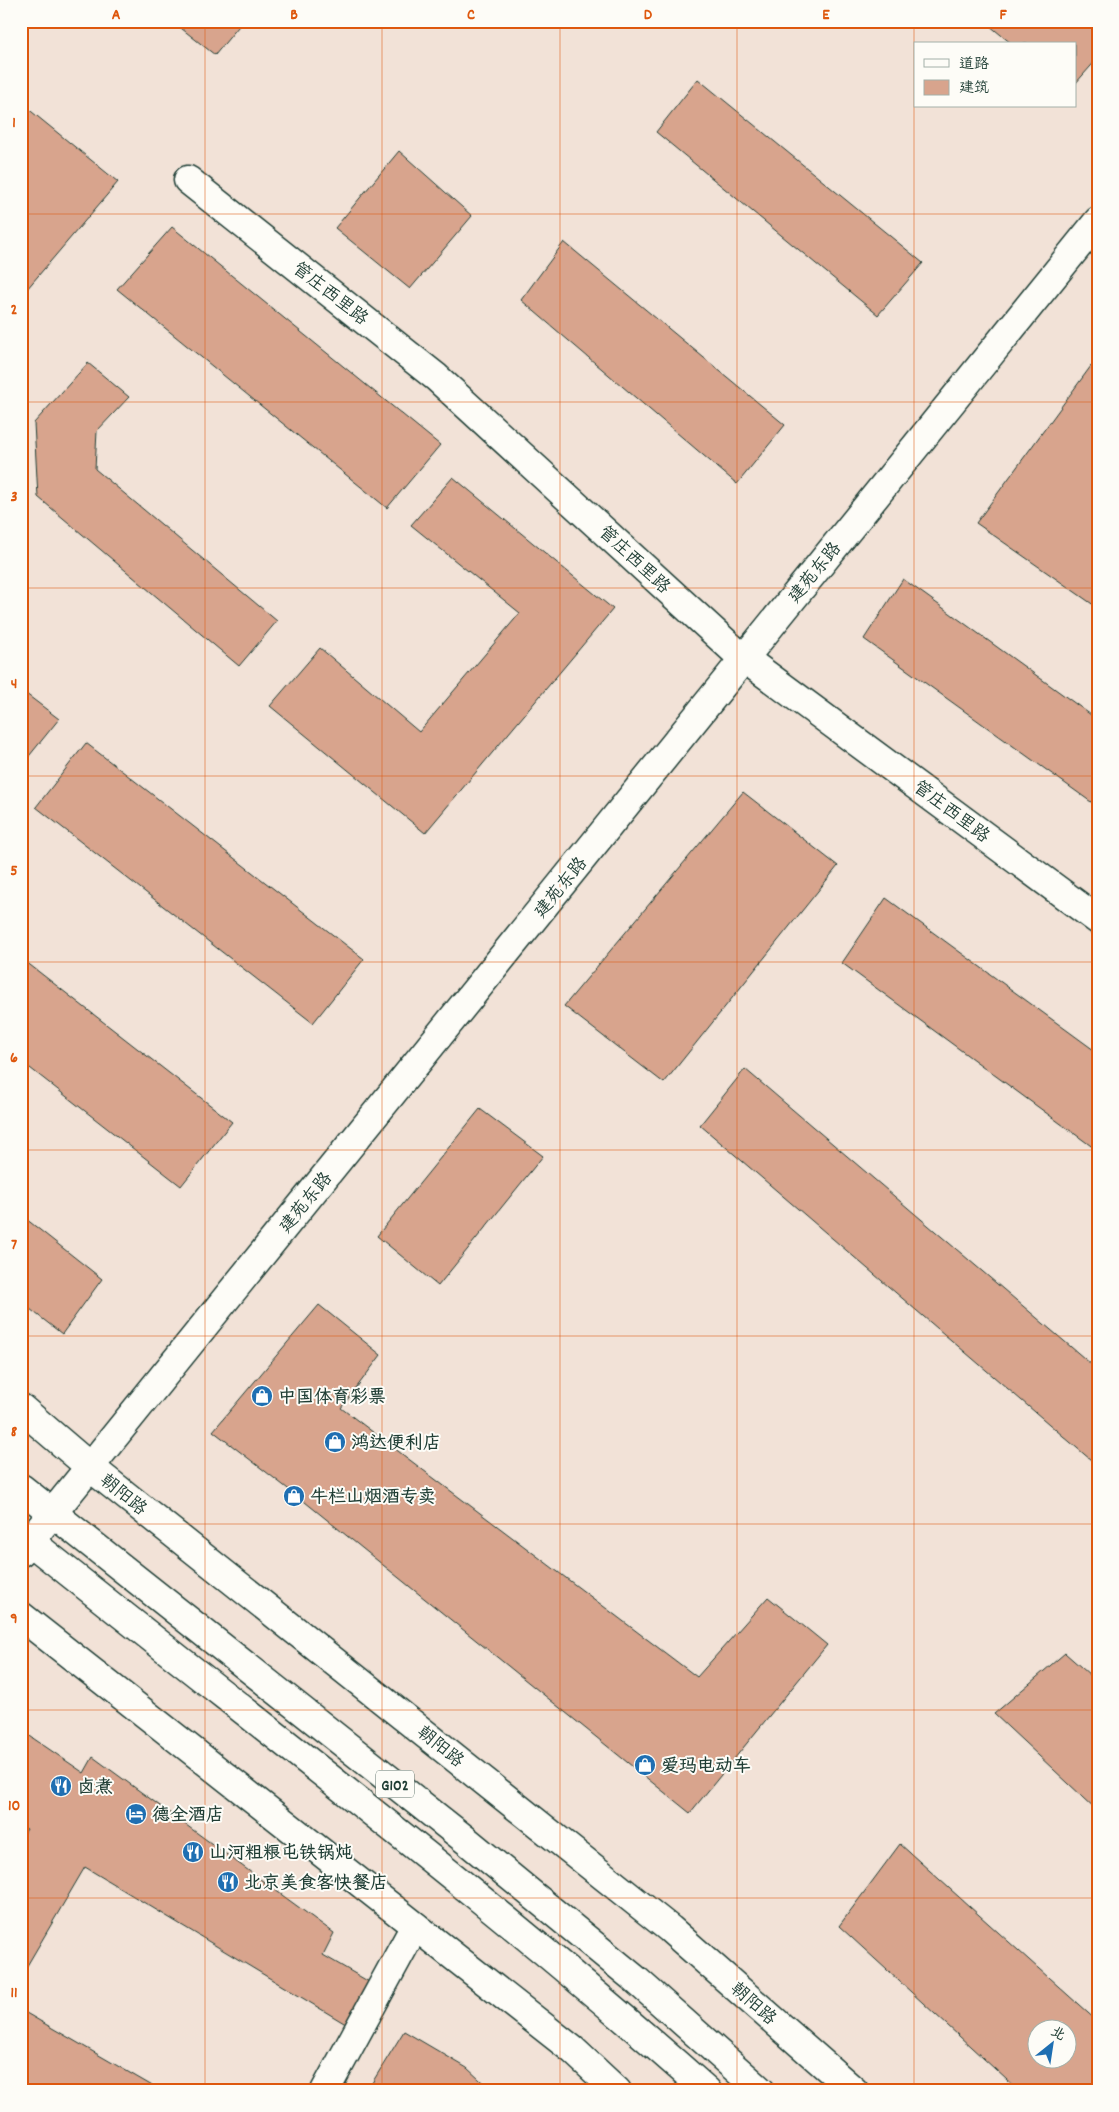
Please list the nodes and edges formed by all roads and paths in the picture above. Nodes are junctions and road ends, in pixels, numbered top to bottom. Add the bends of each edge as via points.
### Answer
1 (188, 180) dead end
2 (1098, 221) edge
3 (745, 657) junction
4 (1098, 920) edge
5 (21, 1408) edge
6 (90, 1467) junction
7 (21, 1488) edge
8 (53, 1514) junction
9 (24, 1543) edge
10 (21, 1616) edge
11 (415, 1926) junction
12 (325, 2091) edge
13 (618, 2091) edge
14 (707, 2091) edge
15 (761, 2091) edge
16 (854, 2091) edge

1 - 3 main road, 管庄西里路 via 436,377
2 - 3 main road, 建苑东路
3 - 4 main road, 管庄西里路
3 - 6 main road, 建苑东路
5 - 6 main road, 朝阳路
6 - 8 main road, 建苑东路
6 - 16 main road, 朝阳路 via 670,1929
7 - 8 main road, G102
8 - 9 main road, 建苑东路
8 - 15 main road, G102 via 467,1841 636,1979
9 - 14 main road, G102 via 445,1869 613,2007
10 - 11 main road
11 - 12 main road
11 - 13 main road via 573,2050

